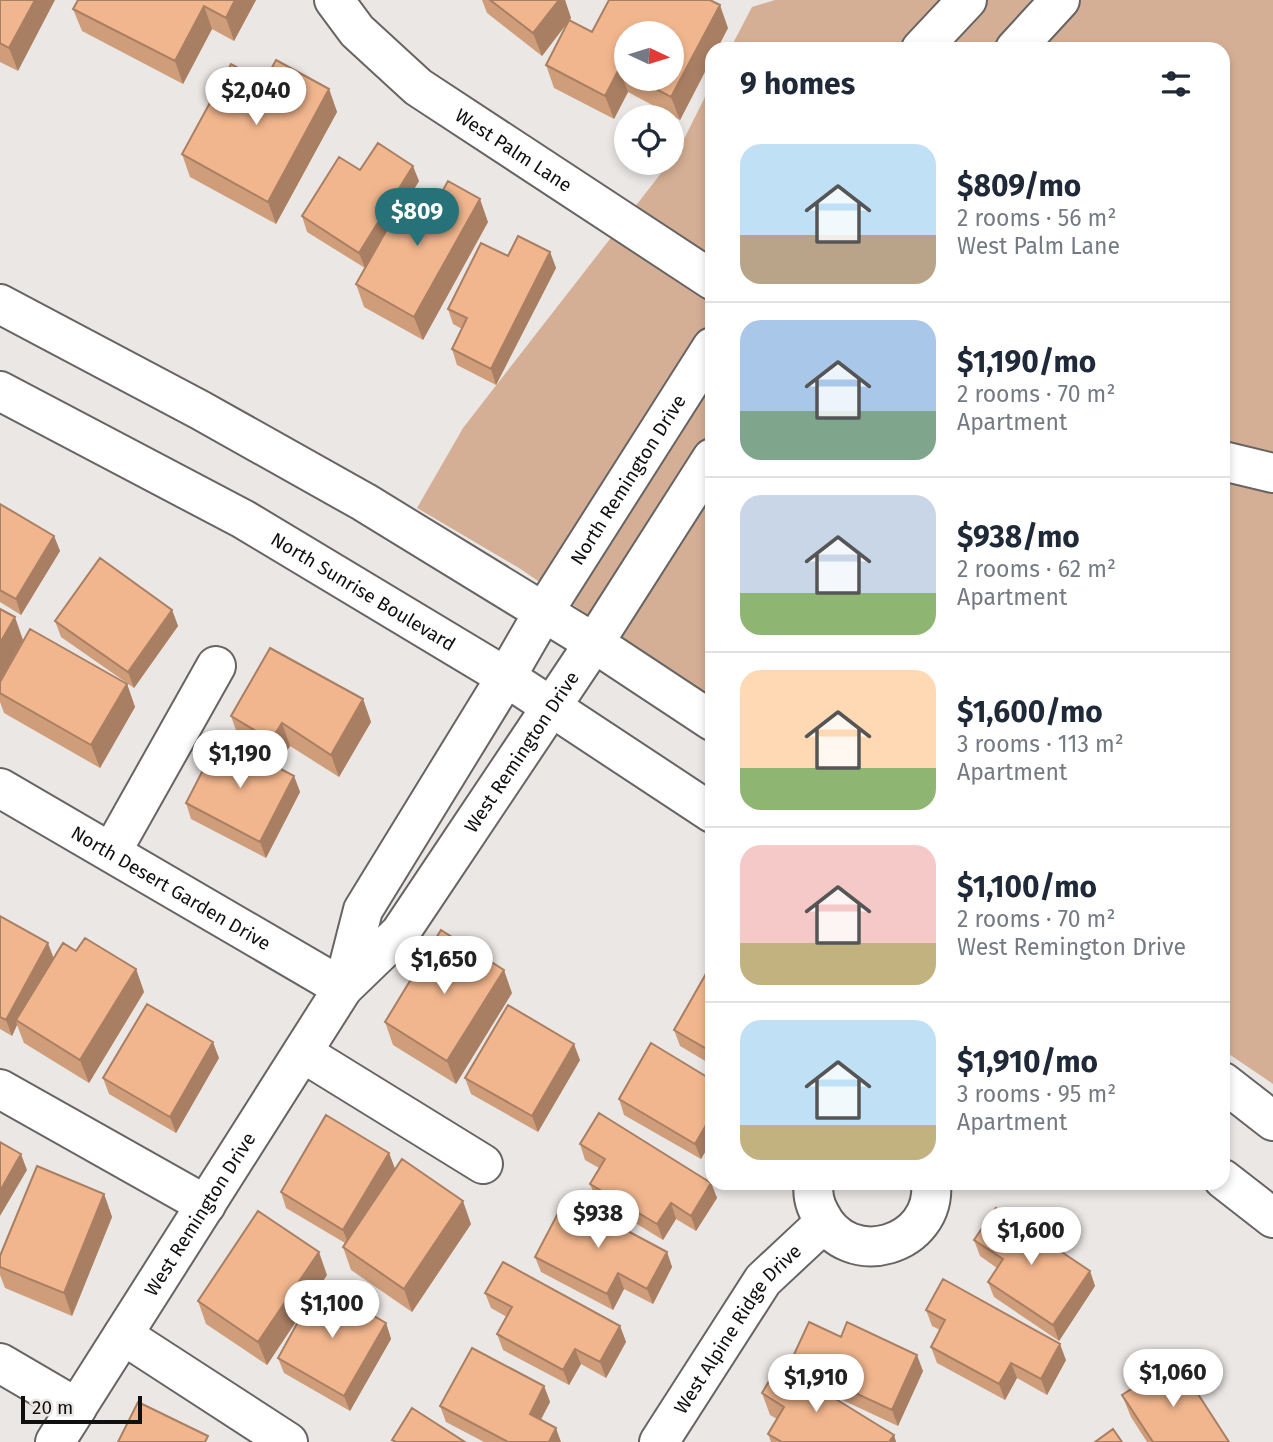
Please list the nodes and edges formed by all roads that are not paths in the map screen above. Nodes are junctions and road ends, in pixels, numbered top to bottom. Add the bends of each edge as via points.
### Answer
1 (334, 0) edge
2 (967, 0) edge
3 (1060, 0) edge
4 (928, 42) edge
5 (1021, 42) edge
6 (705, 275) edge
7 (0, 304) edge
8 (705, 357) edge
9 (0, 391) edge
10 (1230, 463) edge
11 (705, 469) edge
12 (1273, 473) edge
13 (533, 628) junction
14 (594, 643) junction
15 (216, 666) dead end
16 (506, 677) junction
17 (560, 693) junction
18 (705, 716) edge
19 (0, 788) edge
20 (705, 807) edge
21 (111, 851) junction
22 (343, 988) junction
23 (303, 1052) junction
24 (1230, 1087) edge
25 (0, 1089) edge
26 (1273, 1121) edge
27 (483, 1164) dead end
28 (1230, 1184) edge
29 (815, 1190) edge
30 (932, 1190) edge
31 (206, 1205) junction
32 (1273, 1218) edge
33 (824, 1223) junction
34 (123, 1335) junction
35 (0, 1363) edge
36 (77, 1408) junction
37 (55, 1442) edge
38 (288, 1442) edge
39 (659, 1442) edge

1 - 6 street, West Palm Lane via 356,31 418,87
2 - 4 street
3 - 5 street
7 - 13 street via 364,502
8 - 13 street, North Remington Drive
9 - 16 street, North Sunrise Boulevard via 243,519
10 - 12 street
11 - 14 street
13 - 14 street
13 - 16 street, West Remington Drive
14 - 17 street, West Remington Drive
14 - 18 street
15 - 21 street
16 - 17 street, North Sunrise Boulevard
16 - 22 street, West Remington Drive via 363,910
17 - 20 street, North Sunrise Boulevard
17 - 22 street, West Remington Drive via 400,933
19 - 21 street, North Desert Garden Drive
21 - 22 street, North Desert Garden Drive
22 - 23 street, West Remington Drive
23 - 27 street
23 - 31 street, West Remington Drive
24 - 26 street
25 - 31 street
28 - 32 street
29 - 33 street
30 - 33 street via 926,1214 898,1242 858,1246
31 - 34 street, West Remington Drive
33 - 39 street, West Alpine Ridge Drive via 763,1280
34 - 36 street, West Remington Drive
34 - 38 street
35 - 36 street
36 - 37 street, West Remington Drive

